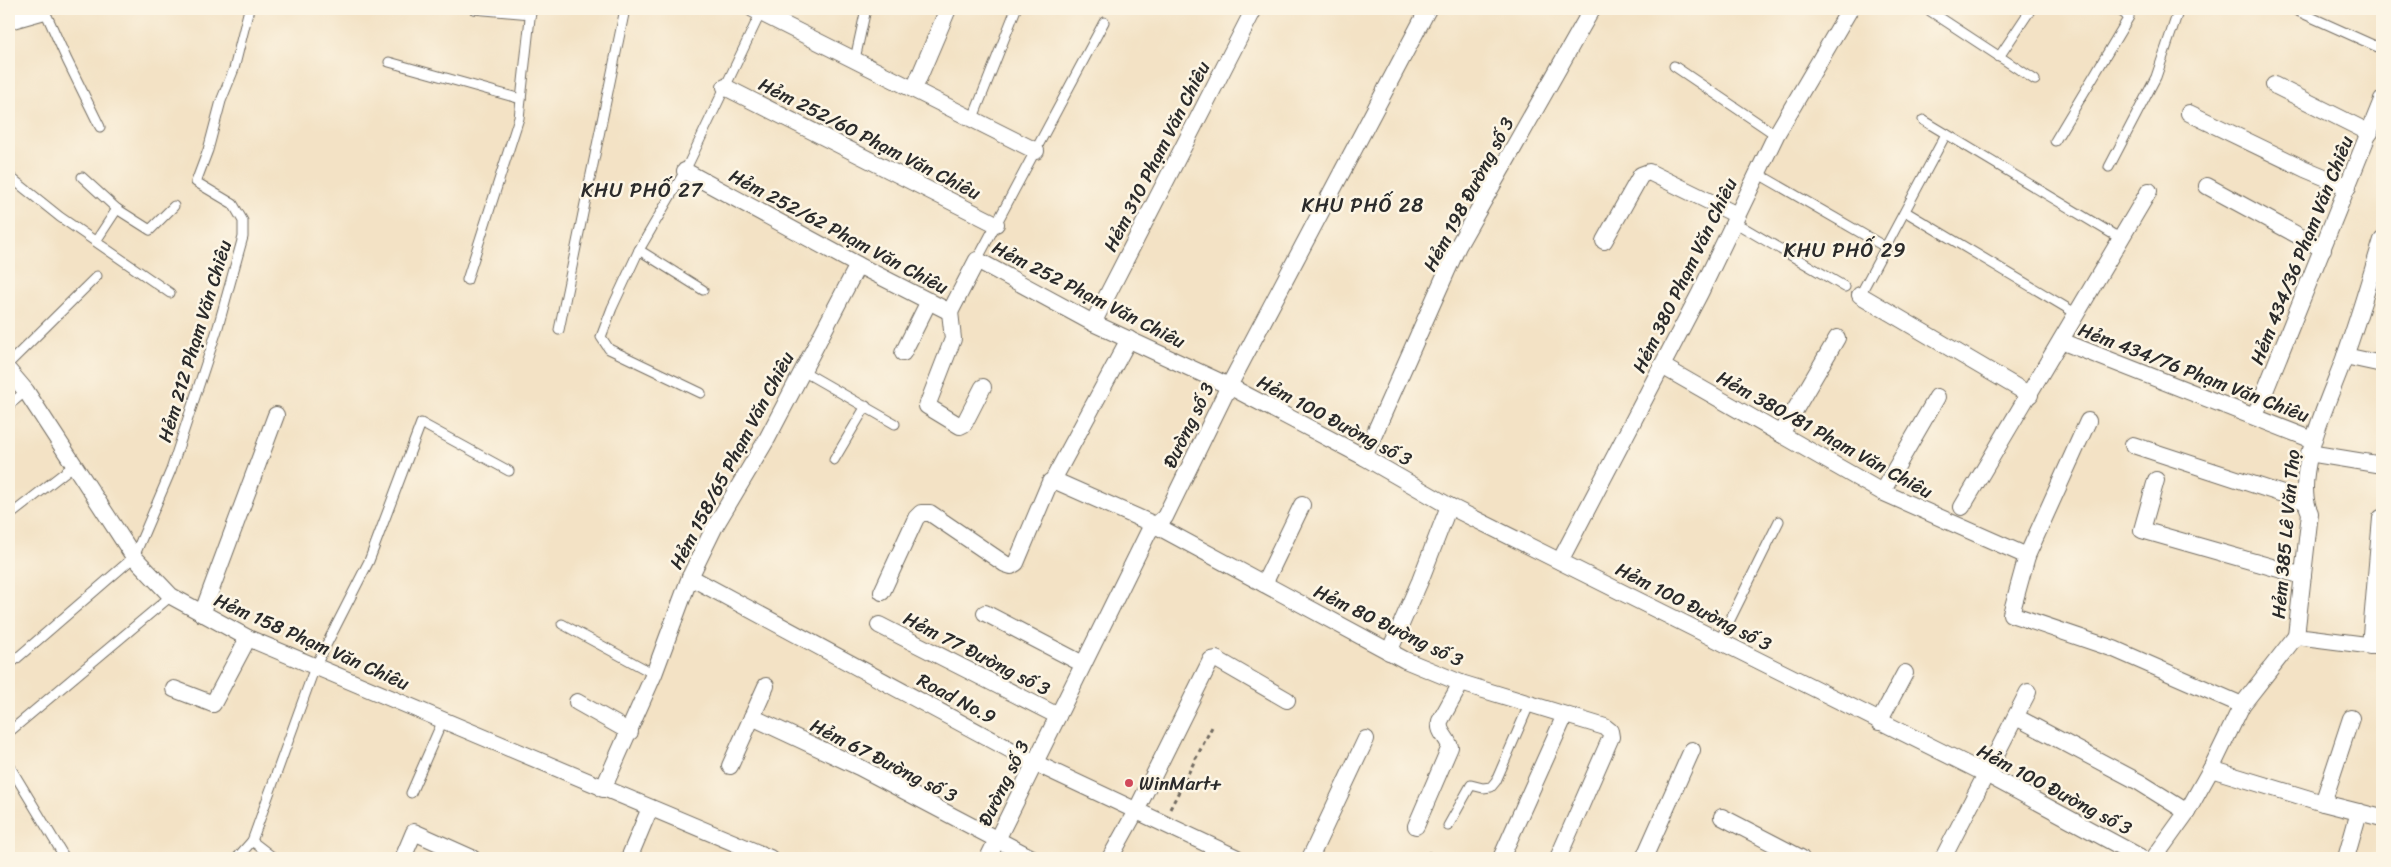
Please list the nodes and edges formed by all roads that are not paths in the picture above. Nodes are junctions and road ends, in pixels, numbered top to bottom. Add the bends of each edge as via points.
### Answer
1 (249, 9) edge
2 (473, 9) edge
3 (625, 9) edge
4 (866, 9) edge
5 (948, 9) edge
6 (1016, 9) edge
7 (1254, 9) edge
8 (1428, 9) edge
9 (1592, 9) edge
10 (1850, 9) edge
11 (1927, 9) edge
12 (2031, 9) edge
13 (2118, 9) edge
14 (2179, 9) edge
15 (2293, 9) edge
16 (36, 10) edge
17 (757, 10) edge
18 (531, 12) edge
19 (9, 18) edge
20 (1104, 22) dead end
21 (2382, 49) edge
22 (1999, 56) junction
23 (855, 59) junction
24 (389, 62) dead end
25 (1674, 66) dead end
26 (2035, 80) dead end
27 (2274, 85) dead end
28 (725, 87) junction
29 (914, 89) junction
30 (521, 99) junction
31 (2382, 100) edge
32 (2189, 113) dead end
33 (973, 118) junction
34 (1923, 120) dead end
35 (100, 127) dead end
36 (2375, 129) edge
37 (1946, 134) junction
38 (1776, 135) junction
39 (2055, 141) dead end
40 (1036, 151) junction
41 (2109, 167) dead end
42 (685, 171) junction
43 (1757, 173) junction
44 (9, 176) edge
45 (82, 177) dead end
46 (2207, 186) dead end
47 (2348, 187) junction
48 (2149, 191) dead end
49 (174, 206) dead end
50 (117, 209) junction
51 (1906, 212) junction
52 (1736, 218) junction
53 (996, 224) junction
54 (2121, 240) junction
55 (2382, 240) edge
56 (96, 241) junction
57 (1604, 241) dead end
58 (1887, 248) junction
59 (2323, 249) junction
60 (639, 250) junction
61 (977, 260) junction
62 (858, 265) junction
63 (97, 276) dead end
64 (467, 280) dead end
65 (1845, 287) dead end
66 (703, 290) dead end
67 (170, 293) dead end
68 (1860, 295) joint
69 (929, 301) junction
70 (950, 312) junction
71 (2077, 314) junction
72 (1093, 322) junction
73 (560, 330) dead end
74 (1837, 338) dead end
75 (1129, 339) junction
76 (2061, 341) junction
77 (903, 354) dead end
78 (2345, 356) junction
79 (9, 363) edge
80 (2382, 364) edge
81 (1662, 366) junction
82 (9, 370) edge
83 (802, 370) junction
84 (1229, 386) junction
85 (983, 387) dead end
86 (26, 391) junction
87 (701, 394) dead end
88 (2030, 395) junction
89 (1937, 396) dead end
90 (9, 405) edge
91 (866, 406) junction
92 (276, 415) dead end
93 (2256, 416) junction
94 (2088, 421) dead end
95 (895, 424) dead end
96 (1781, 434) junction
97 (2133, 445) dead end
98 (2311, 446) junction
99 (1364, 458) junction
100 (834, 460) dead end
101 (2382, 465) edge
102 (73, 466) junction
103 (509, 471) dead end
104 (1053, 480) junction
105 (2156, 480) dead end
106 (1882, 492) junction
107 (2304, 501) junction
108 (1302, 505) dead end
109 (1449, 506) junction
110 (1962, 507) dead end
111 (9, 516) edge
112 (2381, 518) dead end
113 (1780, 520) dead end
114 (1155, 526) junction
115 (2027, 556) junction
116 (134, 557) junction
117 (1560, 561) junction
118 (2303, 576) junction
119 (690, 577) junction
120 (1264, 584) junction
121 (882, 592) dead end
122 (171, 596) junction
123 (985, 613) dead end
124 (202, 614) junction
125 (562, 624) dead end
126 (879, 625) dead end
127 (2296, 636) junction
128 (248, 638) junction
129 (1719, 642) junction
130 (2376, 646) edge
131 (1389, 652) junction
132 (1083, 664) junction
133 (9, 665) edge
134 (315, 667) junction
135 (654, 674) junction
136 (1906, 674) dead end
137 (1461, 683) junction
138 (766, 686) dead end
139 (174, 689) dead end
140 (2028, 692) dead end
141 (1288, 700) dead end
142 (577, 702) dead end
143 (1529, 705) junction
144 (2242, 705) junction
145 (1565, 714) junction
146 (1058, 716) junction
147 (752, 717) junction
148 (2016, 717) junction
149 (2351, 718) dead end
150 (443, 720) junction
151 (1879, 722) junction
152 (9, 732) edge
153 (630, 732) junction
154 (1366, 739) dead end
155 (1692, 750) dead end
156 (1035, 763) junction
157 (9, 764) edge
158 (730, 766) dead end
159 (2211, 768) junction
160 (1986, 774) junction
161 (603, 789) junction
162 (411, 793) dead end
163 (2323, 803) junction
164 (650, 808) junction
165 (1136, 811) junction
166 (2187, 812) junction
167 (2359, 812) junction
168 (1722, 816) dead end
169 (2382, 818) edge
170 (1416, 826) dead end
171 (1448, 826) dead end
172 (252, 841) junction
173 (996, 841) junction
174 (1210, 853) edge
175 (65, 858) edge
176 (237, 858) edge
177 (274, 858) edge
178 (403, 858) edge
179 (472, 858) edge
180 (629, 858) edge
181 (770, 858) edge
182 (988, 858) edge
183 (1032, 858) edge
184 (1110, 858) edge
185 (1237, 858) edge
186 (1310, 858) edge
187 (1501, 858) edge
188 (1558, 858) edge
189 (1644, 858) edge
190 (1801, 858) edge
191 (1943, 858) edge
192 (2142, 858) edge
193 (2154, 858) edge
194 (2346, 858) edge

1 - 116 lane, Hẻm 212 Phạm Văn Chiêu via 234,69 196,182 232,204 243,221 243,237 218,327 171,470
2 - 18 lane
3 - 73 lane
4 - 23 lane
5 - 29 street
6 - 33 lane
7 - 72 street, Hẻm 310 Phạm Văn Chiêu
8 - 84 street, Đường số 3
9 - 99 street, Hẻm 198 Đường số 3 via 1458,246
10 - 38 street, Hẻm 380 Phạm Văn Chiêu
11 - 22 lane
12 - 22 lane
13 - 39 lane via 2129,17
14 - 41 lane via 2156,78
15 - 21 lane
16 - 19 main road
16 - 35 lane via 67,60
17 - 23 street
17 - 28 lane
18 - 30 lane
20 - 40 lane, Hẻm 252 Phạm Văn Chiêu
22 - 26 lane
23 - 29 street
24 - 30 lane
25 - 38 lane
27 - 36 street
28 - 42 lane
28 - 53 street, Hẻm 252/60 Phạm Văn Chiêu
29 - 33 street
30 - 64 lane via 519,118
31 - 36 street, Hẻm 434/36 Phạm Văn Chiêu
32 - 47 street
33 - 40 street
34 - 37 lane
36 - 47 street, Hẻm 434/36 Phạm Văn Chiêu
37 - 51 lane
37 - 54 lane
38 - 43 street, Hẻm 380 Phạm Văn Chiêu
40 - 53 lane, Hẻm 252 Phạm Văn Chiêu
42 - 60 lane
42 - 62 street, Hẻm 252/62 Phạm Văn Chiêu
43 - 52 street, Hẻm 380 Phạm Văn Chiêu
43 - 58 lane
44 - 56 lane
45 - 50 lane
46 - 59 street
47 - 59 street, Hẻm 434/36 Phạm Văn Chiêu
48 - 54 street
49 - 50 lane via 150,230
50 - 56 lane
51 - 58 lane
51 - 71 lane
52 - 57 street via 1649,172 1641,174
52 - 65 lane
52 - 81 street, Hẻm 380 Phạm Văn Chiêu
53 - 61 lane, Hẻm 252 Phạm Văn Chiêu
54 - 71 street
55 - 78 street, Hẻm 385 Lê Văn Thọ
56 - 67 lane
58 - 68 lane
59 - 93 street, Hẻm 434/36 Phạm Văn Chiêu
60 - 66 lane
60 - 87 lane via 601,337 609,349
61 - 70 street, Hẻm 252/62 Phạm Văn Chiêu
61 - 72 street, Hẻm 252 Phạm Văn Chiêu
62 - 69 street, Hẻm 252/62 Phạm Văn Chiêu
62 - 83 street, Hẻm 158/65 Phạm Văn Chiêu
63 - 79 lane
68 - 88 street
69 - 70 street, Hẻm 252/62 Phạm Văn Chiêu
69 - 77 street
70 - 85 street via 953,339 927,406 960,426
71 - 76 street
72 - 75 street, Hẻm 252 Phạm Văn Chiêu
74 - 96 street
75 - 84 street, Hẻm 252 Phạm Văn Chiêu
75 - 104 street
76 - 88 street
76 - 93 street, Hẻm 434/76 Phạm Văn Chiêu
78 - 80 street
78 - 98 street, Hẻm 385 Lê Văn Thọ
81 - 96 street, Hẻm 380/81 Phạm Văn Chiêu
81 - 117 street, Hẻm 380 Phạm Văn Chiêu
82 - 86 street, Hẻm 158 Phạm Văn Chiêu
83 - 91 lane
83 - 119 street, Hẻm 158/65 Phạm Văn Chiêu
84 - 99 street, Hẻm 100 Đường số 3
84 - 114 street, Đường số 3 via 1165,518
86 - 90 lane
86 - 102 street, Hẻm 158 Phạm Văn Chiêu
88 - 110 street
89 - 106 street
91 - 95 lane
91 - 100 lane
92 - 124 street
93 - 98 street, Hẻm 434/76 Phạm Văn Chiêu
94 - 115 street
96 - 106 street, Hẻm 380/81 Phạm Văn Chiêu
97 - 107 street
98 - 101 street, Hẻm 434/76 Phạm Văn Chiêu
98 - 107 street, Hẻm 385 Lê Văn Thọ
99 - 109 street, Hẻm 100 Đường số 3
102 - 111 lane
102 - 116 street, Hẻm 158 Phạm Văn Chiêu
103 - 134 lane via 421,423 369,560
104 - 114 street, Hẻm 80 Đường số 3
104 - 121 street via 1016,563 1011,566 1005,564 930,513 921,513
105 - 118 street via 2142,530
106 - 115 street, Hẻm 380/81 Phạm Văn Chiêu
107 - 118 street, Hẻm 385 Lê Văn Thọ via 2310,513
108 - 120 street
109 - 117 street, Hẻm 100 Đường số 3
109 - 131 street
112 - 130 street
113 - 129 lane
114 - 120 street, Hẻm 80 Đường số 3
114 - 132 street, Đường số 3 via 1149,531
115 - 144 street via 2010,614 2114,649
116 - 122 street, Hẻm 158 Phạm Văn Chiêu
116 - 133 lane
117 - 129 street, Hẻm 100 Đường số 3
118 - 127 street, Hẻm 385 Lê Văn Thọ
119 - 135 street, Hẻm 158/65 Phạm Văn Chiêu
119 - 156 street, Road No.9
120 - 131 street, Hẻm 80 Đường số 3
122 - 124 street, Hẻm 158 Phạm Văn Chiêu
122 - 152 lane
123 - 132 street
124 - 128 street, Hẻm 158 Phạm Văn Chiêu
125 - 135 lane
126 - 146 street, Hẻm 77 Đường số 3
127 - 130 street, Hẻm 385 Lê Văn Thọ
127 - 144 street
128 - 134 street, Hẻm 158 Phạm Văn Chiêu
128 - 139 street via 213,704
129 - 151 street, Hẻm 100 Đường số 3
131 - 137 street, Hẻm 80 Đường số 3
132 - 146 street, Đường số 3
134 - 150 street, Hẻm 158 Phạm Văn Chiêu
134 - 172 lane
135 - 153 street, Hẻm 158/65 Phạm Văn Chiêu
136 - 151 street
137 - 143 street, Hẻm 80 Đường số 3
137 - 170 street via 1440,720 1441,733 1450,747
138 - 147 street
140 - 148 street
141 - 165 street via 1211,660
142 - 153 street
143 - 145 street, Hẻm 80 Đường số 3
143 - 171 lane via 1496,780 1491,787 1470,785
144 - 159 street
145 - 187 street
145 - 188 street, Hẻm 80 Đường số 3 via 1605,727 1611,737
146 - 156 street, Đường số 3
147 - 158 street
147 - 173 street, Hẻm 67 Đường số 3 via 859,767
148 - 160 street
148 - 166 street via 2139,782
149 - 163 street
150 - 161 street, Hẻm 158 Phạm Văn Chiêu
150 - 162 lane
151 - 160 street, Hẻm 100 Đường số 3
153 - 161 street, Hẻm 158/65 Phạm Văn Chiêu
154 - 186 street
155 - 189 street
156 - 165 street, Road No.9
156 - 173 street, Đường số 3
157 - 175 lane
159 - 163 street
159 - 166 street
160 - 191 street
160 - 192 street, Hẻm 100 Đường số 3
161 - 164 street, Hẻm 158 Phạm Văn Chiêu
163 - 167 street
164 - 180 street
164 - 181 street, Hẻm 158 Phạm Văn Chiêu
165 - 174 street, Road No.9 via 1163,823
165 - 184 street
166 - 193 street
167 - 169 street
167 - 194 street
168 - 190 street
172 - 176 lane
172 - 177 lane
173 - 182 street, Đường số 3
173 - 183 street, Hẻm 67 Đường số 3
174 - 185 street, Road No.9
178 - 179 street via 414,832

